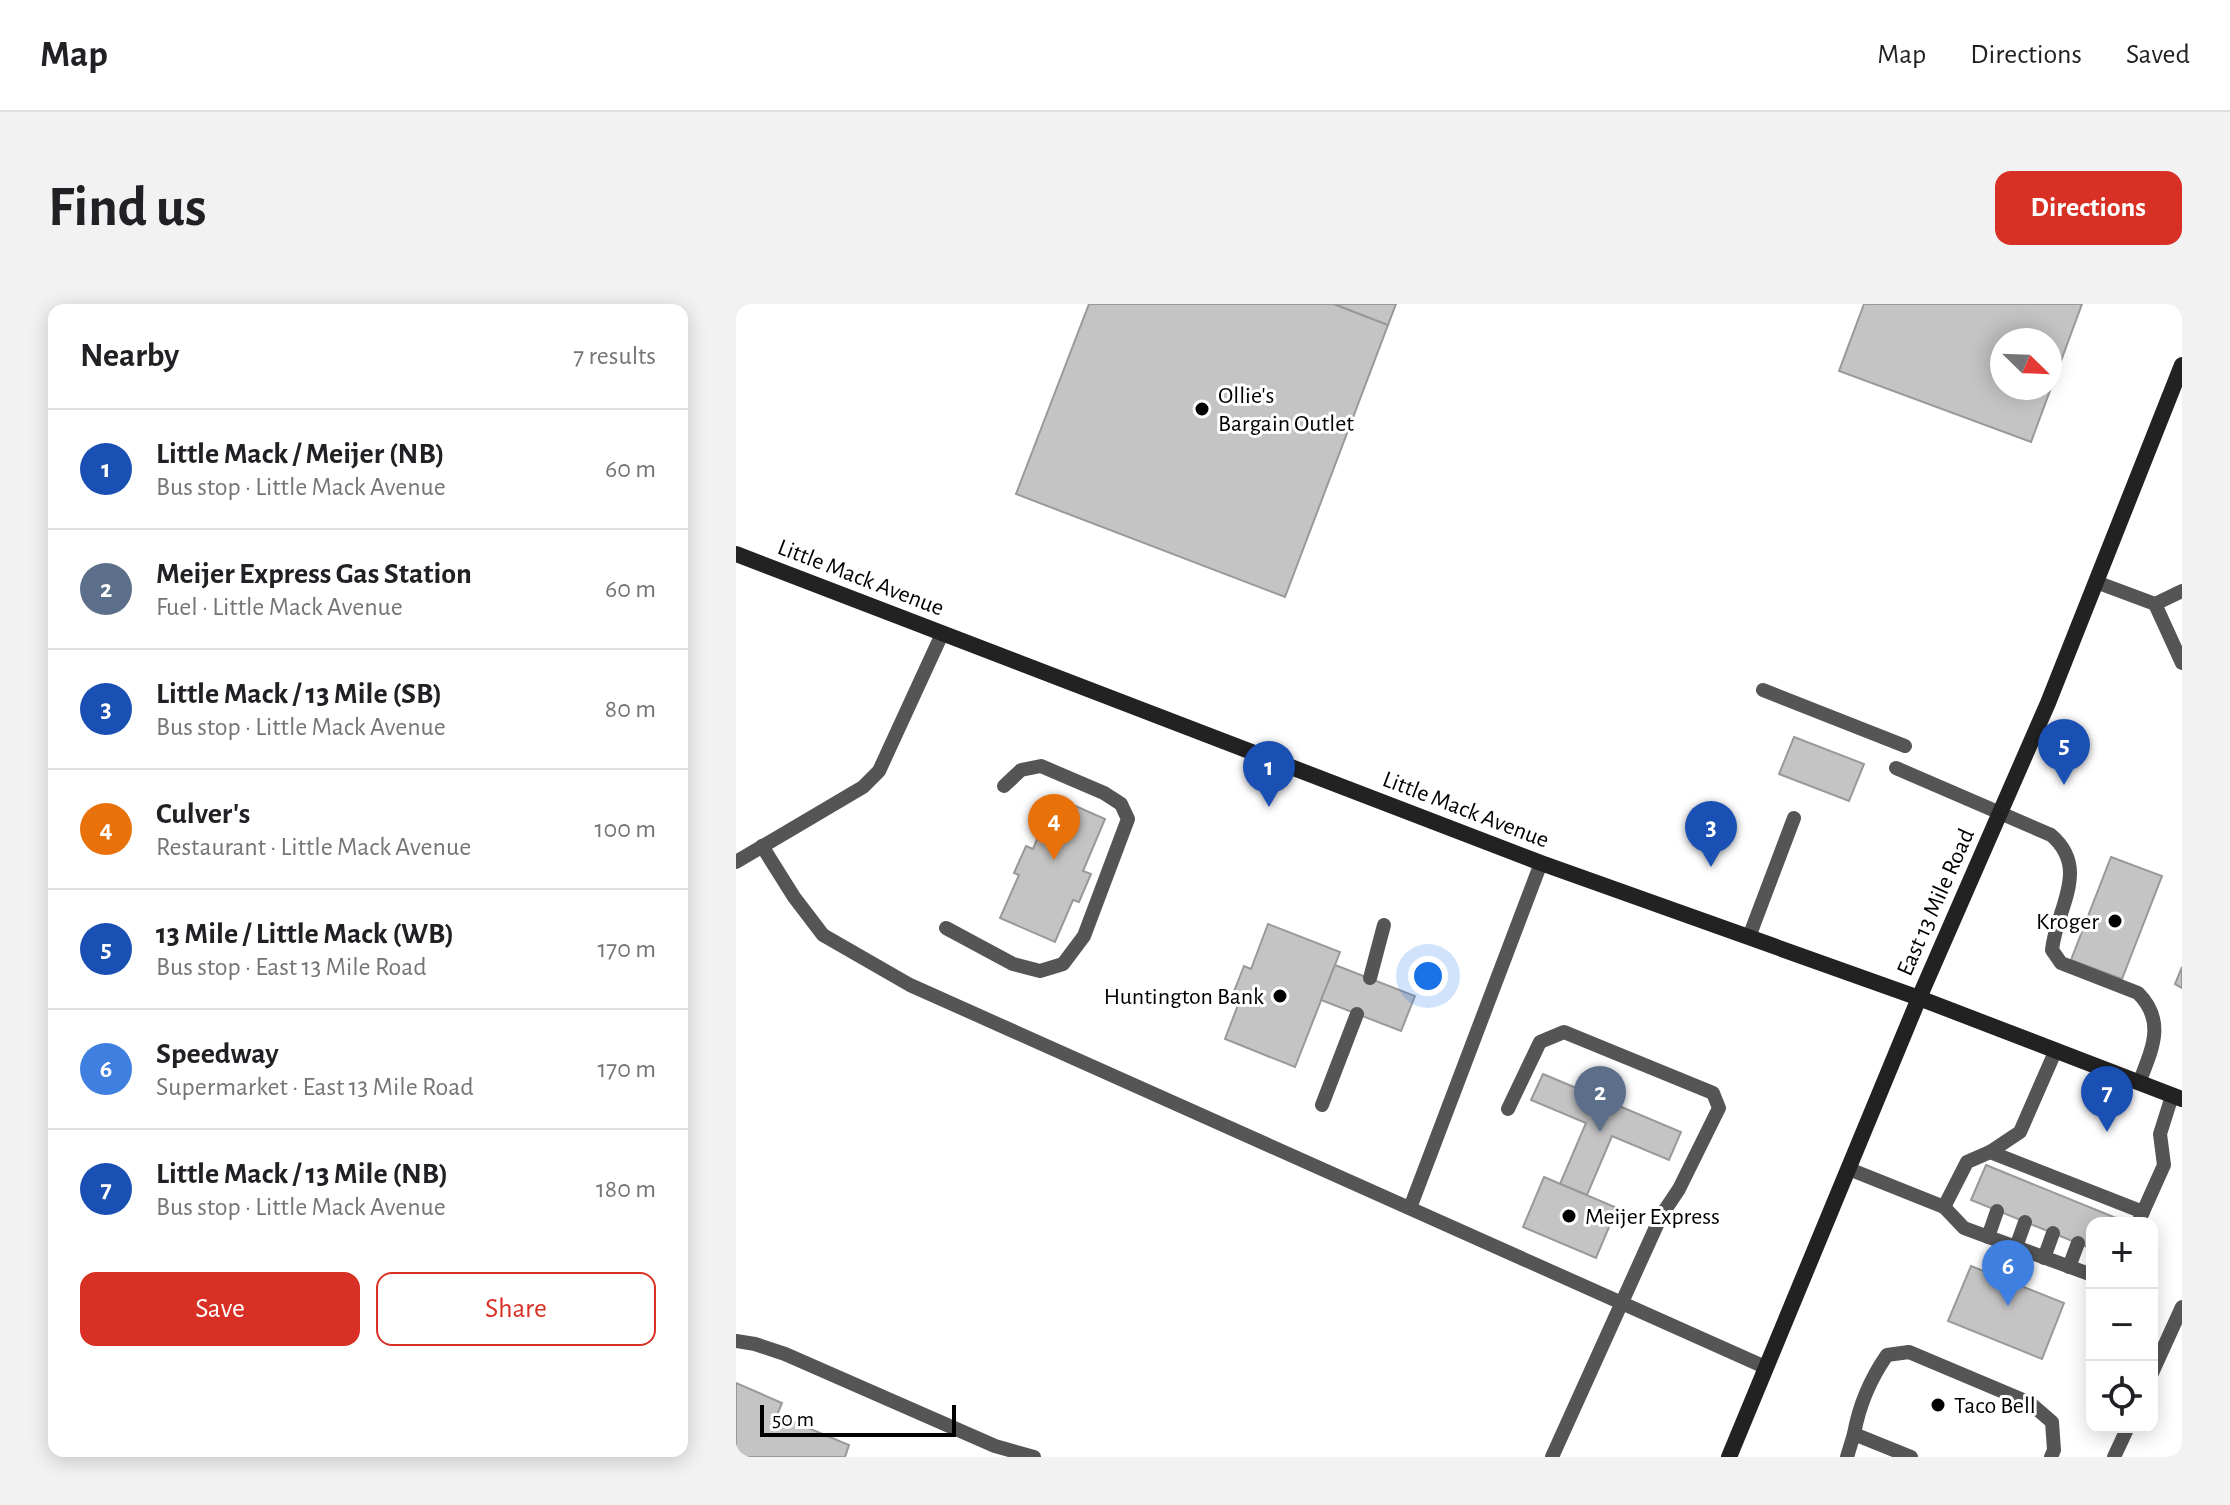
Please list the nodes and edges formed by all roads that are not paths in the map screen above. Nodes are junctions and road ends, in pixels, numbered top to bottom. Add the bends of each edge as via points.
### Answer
1 (2182, 365) edge
2 (736, 554) edge
3 (2096, 582) junction
4 (2182, 591) edge
5 (2155, 604) junction
6 (942, 634) junction
7 (2182, 663) edge
8 (1763, 690) dead end
9 (1905, 746) dead end
10 (1896, 768) dead end
11 (1004, 786) dead end
12 (2000, 813) junction
13 (1794, 818) dead end
14 (762, 846) junction
15 (736, 862) edge
16 (1541, 863) junction
17 (1384, 925) dead end
18 (946, 928) dead end
19 (1749, 937) junction
20 (1370, 978) dead end
21 (1919, 998) junction
22 (1357, 1014) dead end
23 (2055, 1052) junction
24 (2139, 1083) junction
25 (2177, 1098) edge
26 (1322, 1105) dead end
27 (1508, 1109) dead end
28 (1990, 1152) junction
29 (1849, 1169) junction
30 (1944, 1207) junction
31 (1410, 1208) junction
32 (1997, 1211) dead end
33 (2138, 1217) edge
34 (2141, 1217) edge
35 (2025, 1222) dead end
36 (2053, 1233) dead end
37 (1988, 1237) junction
38 (2078, 1243) dead end
39 (2016, 1247) junction
40 (2044, 1258) junction
41 (2069, 1267) junction
42 (2086, 1273) edge
43 (1620, 1302) junction
44 (2182, 1307) edge
45 (736, 1341) edge
46 (2157, 1361) edge
47 (1765, 1367) junction
48 (2125, 1433) edge
49 (1854, 1434) junction
50 (1034, 1457) edge
51 (1552, 1457) edge
52 (1729, 1457) edge
53 (1847, 1457) edge
54 (1911, 1457) edge
55 (2051, 1457) edge
56 (2114, 1457) edge

1 - 3 main road, East 13 Mile Road
2 - 6 main road, Little Mack Avenue
3 - 5 lane
3 - 12 main road, East 13 Mile Road
4 - 5 lane
5 - 7 lane
6 - 14 lane via 879,771 863,787
6 - 16 main road, Little Mack Avenue
8 - 9 lane
10 - 12 lane
11 - 18 lane via 1021,770 1041,766 1121,804 1128,819 1084,936 1063,964 1040,971 1013,964
12 - 21 main road, East 13 Mile Road
12 - 24 lane via 2051,835 2067,855 2070,879 2052,950 2061,963 2138,993 2147,1002 2154,1017 2154,1045
13 - 19 lane
14 - 15 lane
14 - 31 lane via 823,935 869,963
16 - 19 main road, Little Mack Avenue
16 - 31 lane
17 - 20 lane
19 - 21 main road, Little Mack Avenue
21 - 23 main road, Little Mack Avenue
21 - 29 main road, East 13 Mile Road
22 - 26 lane
23 - 24 main road, Little Mack Avenue
23 - 28 lane via 2020,1132
24 - 25 main road, Little Mack Avenue
25 - 34 lane via 2160,1134 2164,1165
27 - 43 lane via 1540,1042 1564,1032 1713,1093 1719,1108
28 - 30 lane via 1967,1162
28 - 33 lane via 2014,1169
29 - 30 lane
29 - 47 main road, East 13 Mile Road
30 - 37 lane via 1964,1228
31 - 43 lane
32 - 37 lane
35 - 39 lane
36 - 40 lane
37 - 39 lane
38 - 41 lane
39 - 40 lane
40 - 41 lane
41 - 42 lane
43 - 47 lane
43 - 51 lane
44 - 46 lane
45 - 50 lane via 785,1354 995,1446
47 - 52 main road, East 13 Mile Road
48 - 56 lane
49 - 53 lane
49 - 54 lane
49 - 55 lane via 1874,1372 1887,1355 1909,1352 2030,1403 2052,1422

